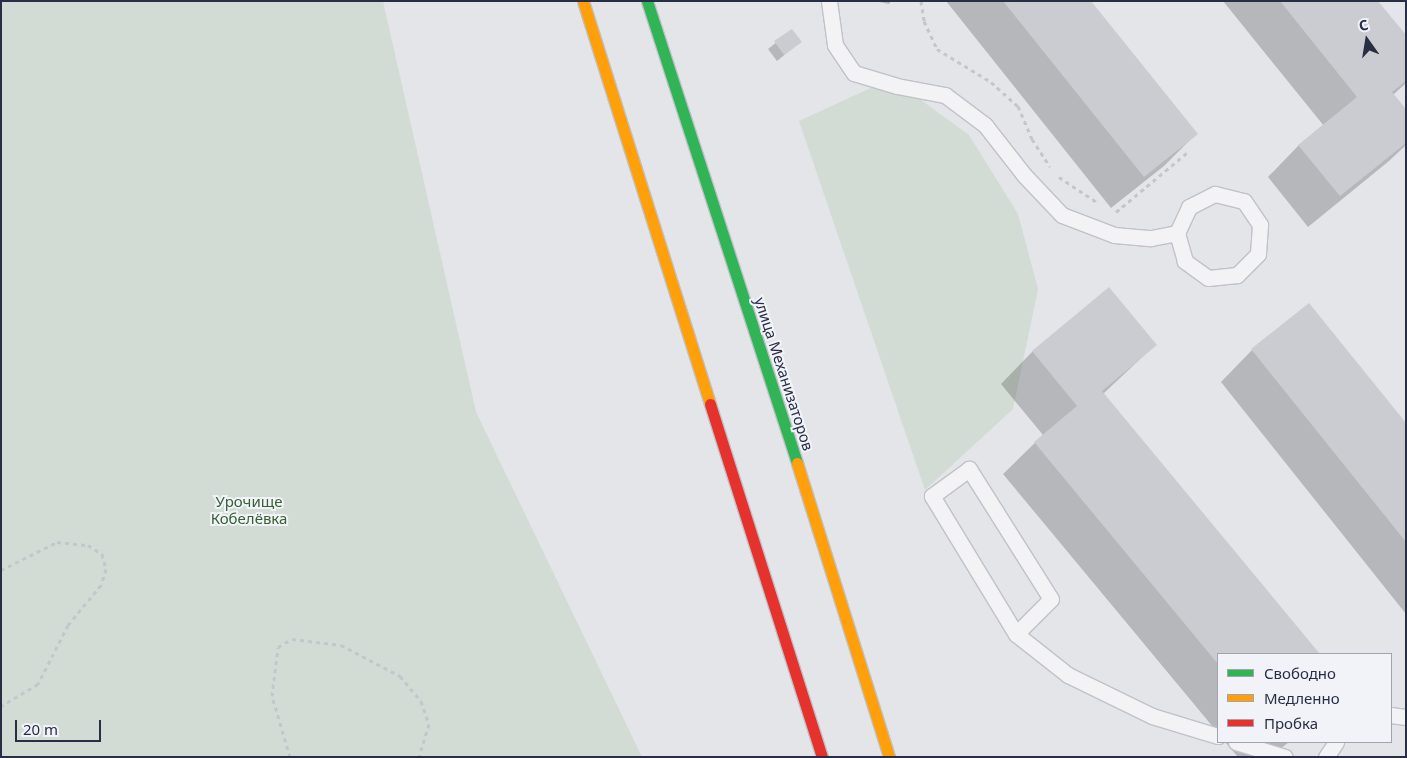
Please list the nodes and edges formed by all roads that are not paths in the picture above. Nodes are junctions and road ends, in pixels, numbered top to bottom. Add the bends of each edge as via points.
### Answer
1 (583, 1) edge
2 (647, 1) edge
3 (829, 1) edge
4 (1176, 233) junction
5 (1016, 634) junction
6 (1392, 715) edge
7 (1406, 717) edge
8 (1217, 736) edge
9 (1239, 743) edge
10 (1335, 743) edge
11 (822, 757) edge
12 (890, 757) edge
13 (1286, 757) edge
14 (1326, 757) edge

1 - 11 main road
2 - 12 main road, улица Механизаторов
3 - 4 lane via 835,45 854,73 897,86 945,95 986,125 1024,175 1062,215 1114,235 1151,238
4 - 4 lane via 1185,261 1208,278 1237,275 1258,254 1260,225 1244,201 1215,194 1189,207
5 - 5 lane via 932,496 969,469 1051,600
5 - 8 lane via 1068,675 1152,716
6 - 7 lane
9 - 13 lane
10 - 14 lane

